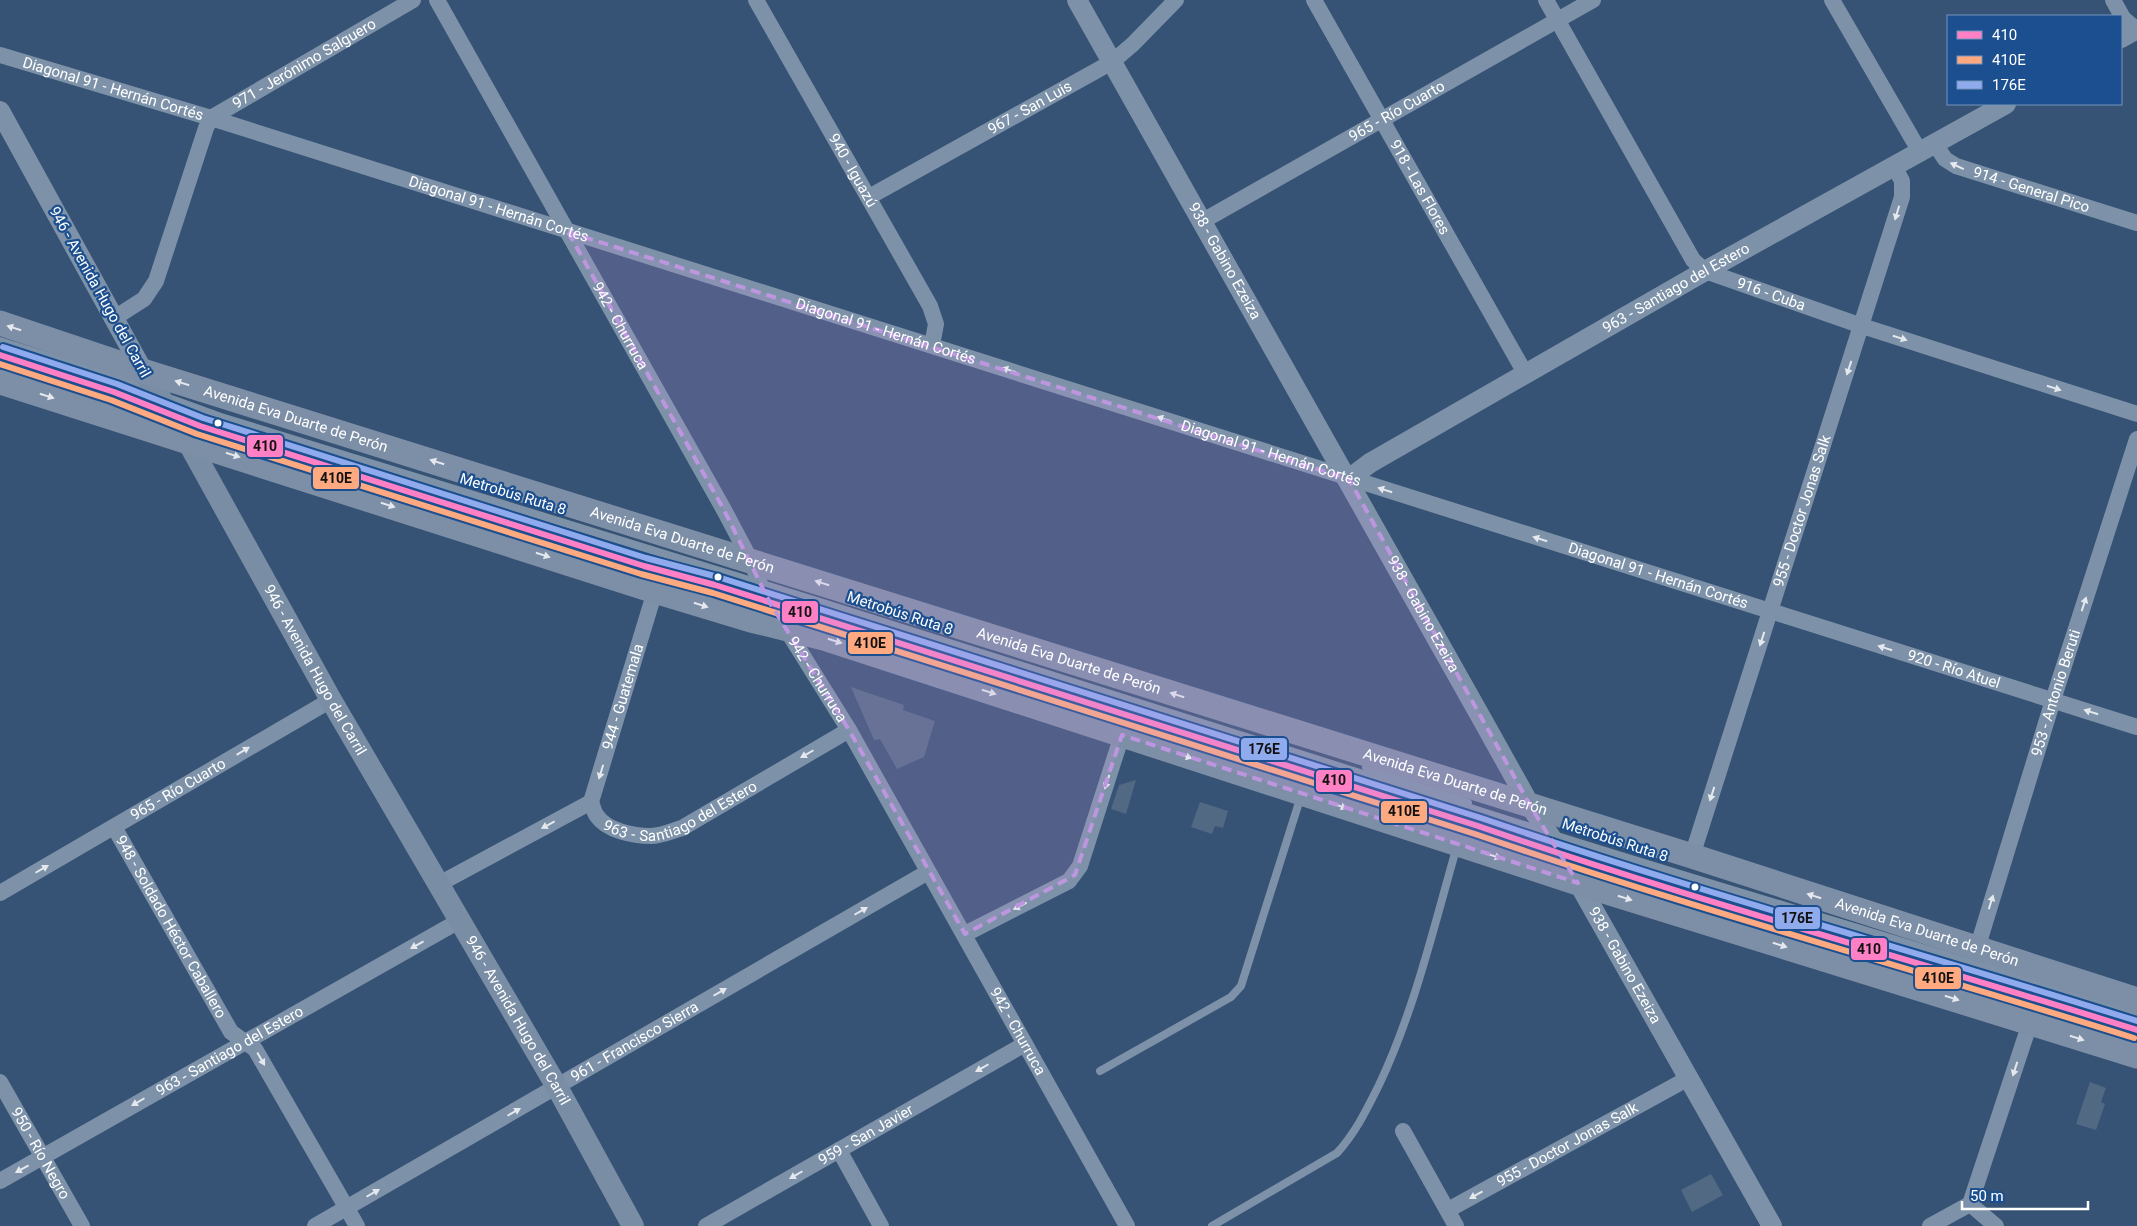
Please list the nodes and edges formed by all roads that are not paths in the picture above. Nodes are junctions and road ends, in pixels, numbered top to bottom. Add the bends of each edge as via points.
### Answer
1 (413, 0) edge
2 (437, 0) edge
3 (756, 0) edge
4 (1077, 0) edge
5 (1176, 0) edge
6 (1314, 0) edge
7 (1546, 0) edge
8 (1593, 0) edge
9 (1832, 0) edge
10 (2113, 0) edge
11 (2121, 15) edge
12 (2122, 16) edge
13 (1557, 20) junction
14 (2137, 29) edge
15 (2122, 37) edge
16 (0, 56) edge
17 (1112, 62) junction
18 (2004, 105) edge
19 (0, 111) edge
20 (211, 118) junction
21 (1381, 120) junction
22 (1927, 148) junction
23 (1894, 166) junction
24 (869, 197) junction
25 (1201, 222) junction
26 (2137, 223) edge
27 (568, 232) junction
28 (1704, 271) junction
29 (116, 317) junction
30 (0, 323) edge
31 (1862, 326) junction
32 (0, 341) edge
33 (932, 345) junction
34 (0, 356) edge
35 (144, 370) junction
36 (1525, 374) junction
37 (0, 382) edge
38 (155, 392) junction
39 (170, 414) junction
40 (2137, 414) edge
41 (2137, 439) edge
42 (187, 440) junction
43 (1349, 479) junction
44 (751, 560) junction
45 (760, 584) junction
46 (654, 591) junction
47 (770, 603) junction
48 (1770, 612) junction
49 (788, 629) junction
50 (331, 700) junction
51 (2053, 700) junction
52 (1224, 709) junction
53 (2137, 727) edge
54 (849, 730) junction
55 (1122, 736) junction
56 (1311, 746) dead end
57 (1337, 756) dead end
58 (1302, 794) junction
59 (591, 802) junction
60 (1522, 815) junction
61 (114, 828) junction
62 (1546, 833) junction
63 (1457, 844) junction
64 (1562, 854) junction
65 (1692, 856) junction
66 (928, 872) junction
67 (1578, 883) junction
68 (439, 884) junction
69 (0, 893) edge
70 (459, 921) junction
71 (965, 934) junction
72 (1977, 949) junction
73 (2137, 1000) edge
74 (2137, 1015) edge
75 (2030, 1022) junction
76 (2137, 1030) edge
77 (245, 1041) junction
78 (1025, 1044) junction
79 (2137, 1056) edge
80 (1100, 1071) dead end
81 (1688, 1079) junction
82 (0, 1082) edge
83 (557, 1087) junction
84 (1403, 1131) dead end
85 (839, 1150) junction
86 (44, 1157) junction
87 (0, 1181) edge
88 (1970, 1204) junction
89 (347, 1208) junction
90 (1448, 1210) junction
91 (82, 1226) edge
92 (315, 1226) edge
93 (357, 1226) edge
94 (633, 1226) edge
95 (706, 1226) edge
96 (881, 1226) edge
97 (1127, 1226) edge
98 (1212, 1226) edge
99 (1456, 1226) edge
100 (1772, 1226) edge
101 (1930, 1226) edge
102 (1996, 1226) edge

1 - 20 street, 971 - Jerónimo Salguero
2 - 27 street, 942 - Churruca
3 - 24 street, 940 - Iguazú
4 - 17 street, 938 - Gabino Ezeiza
5 - 17 street, 967 - San Luis
6 - 21 street, 918 - Las Flores
7 - 13 street
8 - 13 street, 965 - Río Cuarto
9 - 22 street, 914 - General Pico
10 - 11 street
12 - 14 street
13 - 21 street, 965 - Río Cuarto
13 - 28 street via 1693,260
14 - 15 street
16 - 20 street, Diagonal 91 - Hernán Cortés
17 - 24 street, 967 - San Luis
17 - 25 street, 938 - Gabino Ezeiza
18 - 22 street, 963 - Santiago del Estero
19 - 29 street, 946 - Avenida Hugo del Carril
20 - 27 street, Diagonal 91 - Hernán Cortés
20 - 29 street via 156,282 144,299
21 - 25 street, 965 - Río Cuarto
21 - 36 street, 918 - Las Flores
22 - 23 street, 963 - Santiago del Estero
26 -> 22 street, 914 - General Pico via 1956,166
23 - 28 street, 963 - Santiago del Estero
23 -> 31 street, 955 - Doctor Jonas Salk via 1902,181 1902,197
24 - 33 street, 940 - Iguazú via 935,315
25 - 43 street, 938 - Gabino Ezeiza
27 - 33 street, Diagonal 91 - Hernán Cortés
27 - 44 street, 942 - Churruca
28 - 31 street, 916 - Cuba
28 - 36 street, 963 - Santiago del Estero
29 - 35 street, 946 - Avenida Hugo del Carril
35 -> 30 main road, Avenida Eva Duarte de Perón
31 -> 40 street, 916 - Cuba
31 -> 48 street, 955 - Doctor Jonas Salk
32 - 38 lane, Metrobús Ruta 8
43 -> 33 street, Diagonal 91 - Hernán Cortés
34 - 39 lane, Metrobús Ruta 8 via 114,392
35 - 38 main road, 946 - Avenida Hugo del Carril
44 -> 35 main road, Avenida Eva Duarte de Perón
36 - 43 street, 963 - Santiago del Estero via 1370,463
37 -> 42 main road
38 - 39 main road, 946 - Avenida Hugo del Carril
38 - 45 lane, Metrobús Ruta 8 via 221,418
39 - 42 main road, 946 - Avenida Hugo del Carril
39 - 47 lane, Metrobús Ruta 8 via 644,566
51 -> 41 street, 953 - Antonio Beruti
42 -> 46 main road
42 - 50 main road, 946 - Avenida Hugo del Carril
48 -> 43 street, Diagonal 91 - Hernán Cortés
43 - 60 street, 938 - Gabino Ezeiza
44 - 45 street, 942 - Churruca
52 -> 44 main road, Avenida Eva Duarte de Perón
45 - 47 street, 942 - Churruca
45 - 60 lane, Metrobús Ruta 8
46 -> 49 main road
46 -> 59 street, 944 - Guatemala
47 - 49 street, 942 - Churruca
47 - 64 lane, Metrobús Ruta 8
51 -> 48 street, 920 - Río Atuel
48 -> 65 street, 955 - Doctor Jonas Salk
49 - 54 street, 942 - Churruca
49 -> 55 main road
61 -> 50 street, 965 - Río Cuarto
50 - 68 main road, 946 - Avenida Hugo del Carril
53 -> 51 street, 920 - Río Atuel
72 -> 51 street, 953 - Antonio Beruti
52 - 56 lane
52 - 60 main road, Avenida Eva Duarte de Perón
54 -> 59 street, 963 - Santiago del Estero via 682,828 668,832 652,836 608,826 597,816
54 - 66 street, 942 - Churruca
55 -> 58 main road
55 -> 71 street via 1075,875
57 - 60 lane via 1444,793
58 -> 63 main road
58 - 80 lane via 1240,986 1230,997
59 -> 68 street, 963 - Santiago del Estero
60 - 62 street, 938 - Gabino Ezeiza
60 - 65 main road, Avenida Eva Duarte de Perón
69 -> 61 street, 965 - Río Cuarto
61 - 77 street, 948 - Soldado Héctor Caballero via 231,1032
62 - 64 street, 938 - Gabino Ezeiza
62 - 74 lane, Metrobús Ruta 8
63 -> 67 main road
63 - 98 lane via 1409,1012 1396,1049 1360,1122 1338,1153
64 - 67 street, 938 - Gabino Ezeiza
64 - 76 lane, Metrobús Ruta 8
72 -> 65 main road, Avenida Eva Duarte de Perón
66 - 71 street, 942 - Churruca
83 -> 66 street, 961 - Francisco Sierra
67 -> 75 main road
67 - 81 street, 938 - Gabino Ezeiza
68 - 70 main road, 946 - Avenida Hugo del Carril
70 -> 77 street, 963 - Santiago del Estero
70 - 83 main road, 946 - Avenida Hugo del Carril
71 - 78 street, 942 - Churruca
72 - 73 main road, Avenida Eva Duarte de Perón
75 -> 79 main road
75 -> 88 street
77 -> 86 street, 963 - Santiago del Estero
77 -> 89 street, 948 - Soldado Héctor Caballero via 255,1049
78 -> 85 street, 959 - San Javier
78 - 97 street, 942 - Churruca
81 -> 90 street, 955 - Doctor Jonas Salk
81 - 100 street, 938 - Gabino Ezeiza
82 - 86 street, 950 - Río Negro
89 -> 83 street, 961 - Francisco Sierra
83 - 94 main road, 946 - Avenida Hugo del Carril
84 - 90 street
85 -> 95 street, 959 - San Javier
85 - 96 street
86 -> 87 street, 963 - Santiago del Estero
86 - 91 street, 950 - Río Negro
88 - 101 street
88 - 102 street
89 - 92 street, 961 - Francisco Sierra
89 - 93 street, 948 - Soldado Héctor Caballero
90 - 99 street

